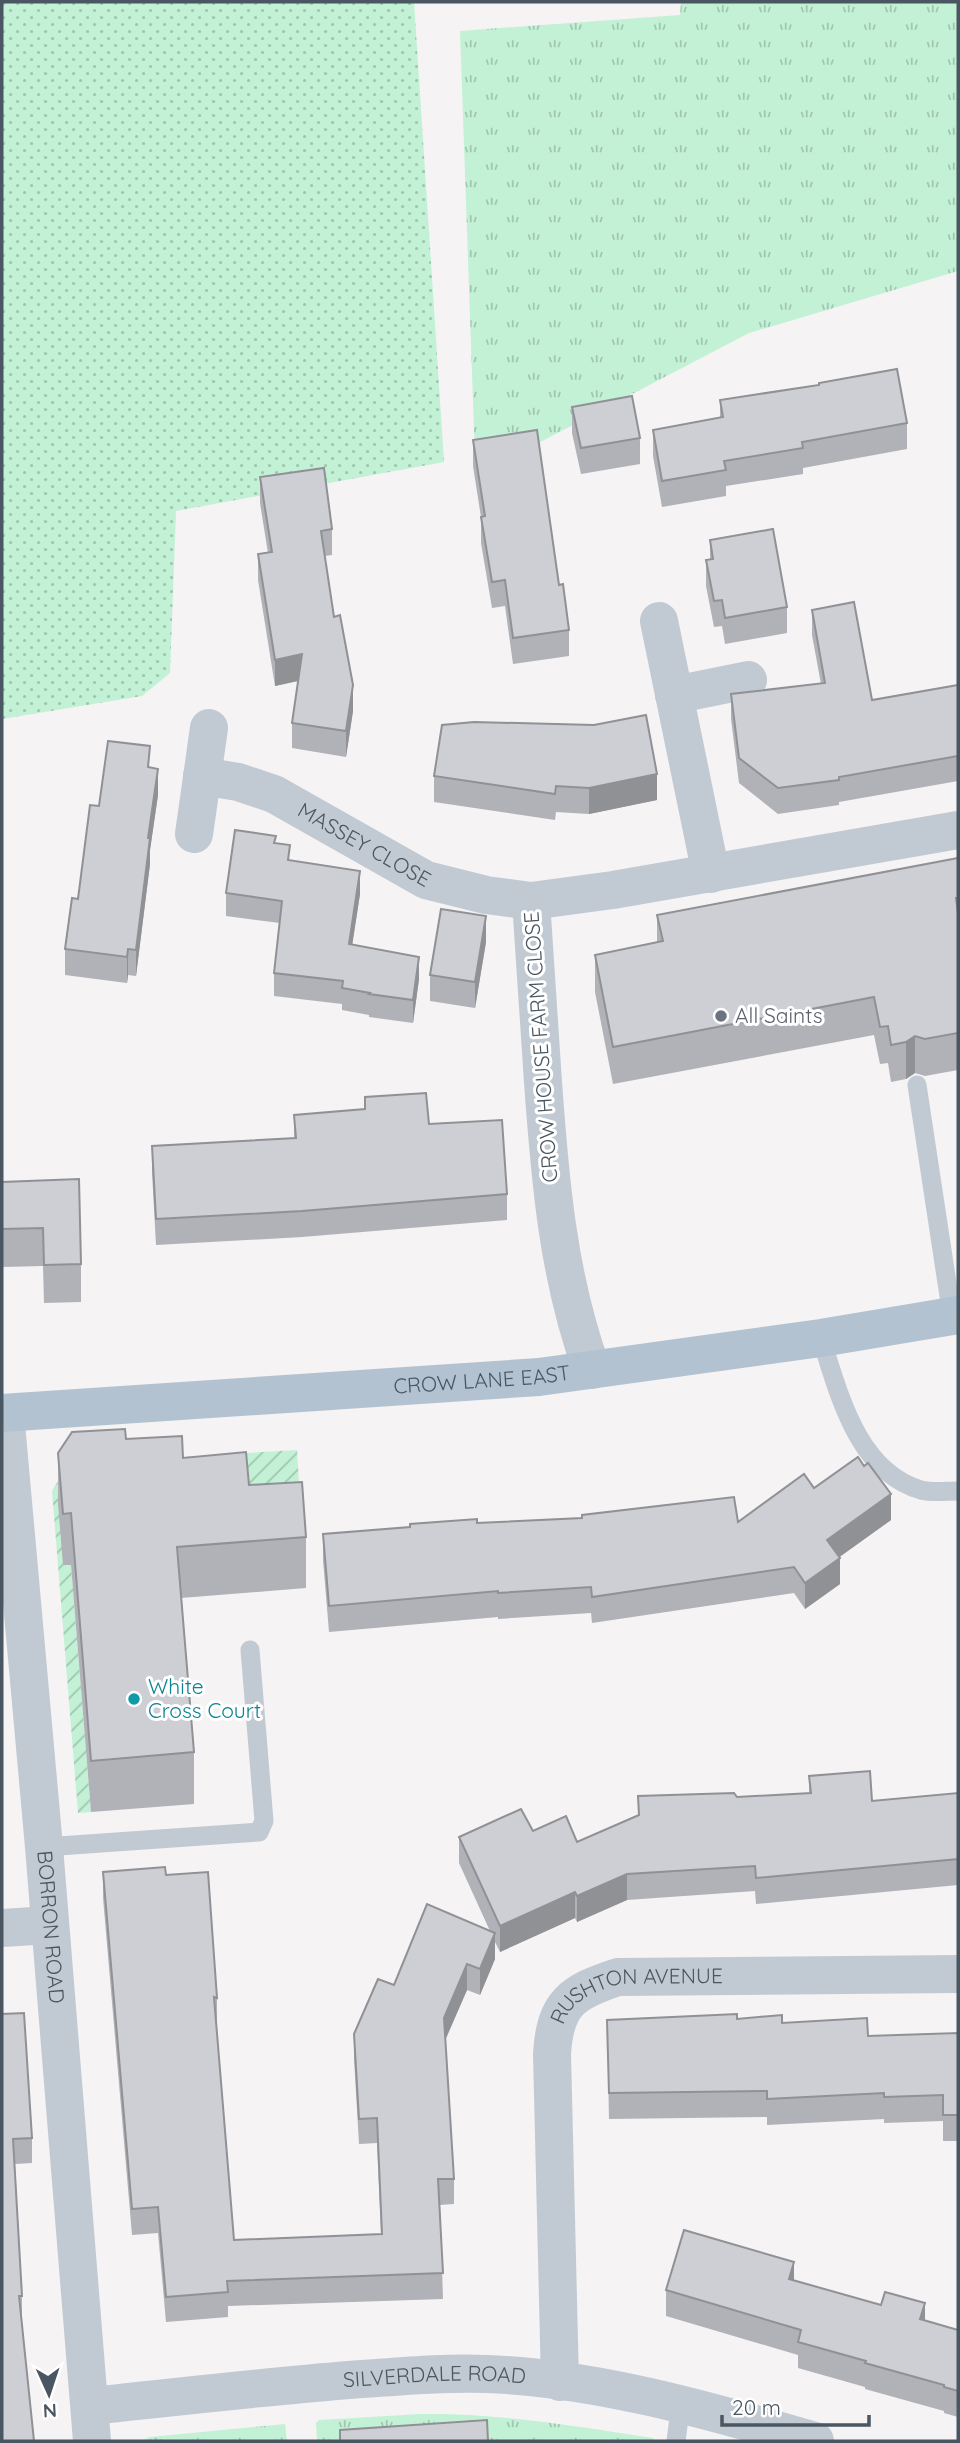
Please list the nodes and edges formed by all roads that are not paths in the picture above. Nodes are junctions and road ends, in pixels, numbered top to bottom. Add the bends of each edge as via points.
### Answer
1 (659, 621) dead end
2 (748, 680) dead end
3 (674, 695) junction
4 (209, 728) dead end
5 (202, 776) junction
6 (958, 830) edge
7 (194, 834) dead end
8 (711, 874) junction
9 (531, 901) junction
10 (917, 1085) dead end
11 (955, 1315) edge
12 (821, 1338) junction
13 (592, 1370) junction
14 (3, 1413) edge
15 (958, 1491) edge
16 (250, 1650) dead end
17 (44, 1847) junction
18 (50, 1925) junction
19 (2, 1928) edge
20 (958, 1974) edge
21 (560, 2382) junction
22 (681, 2403) junction
23 (91, 2424) edge
24 (774, 2436) edge
25 (676, 2441) edge
26 (815, 2441) edge

1 - 3 street
2 - 3 street
3 - 8 street
4 - 5 street
5 - 7 street
5 - 9 street, MASSEY CLOSE via 274,794 426,880
6 - 8 street, CROW HOUSE FARM CLOSE
8 - 9 street, CROW HOUSE FARM CLOSE
9 - 13 street, CROW HOUSE FARM CLOSE via 557,1238 578,1331
10 - 11 lane
11 - 12 main road, CROW LANE EAST
12 - 13 main road, CROW LANE EAST
12 - 15 lane via 835,1382 871,1457 888,1473 922,1491
13 - 14 main road, CROW LANE EAST via 478,1382
14 - 17 street, BORRON ROAD
16 - 17 lane via 264,1821 259,1832
17 - 18 street, BORRON ROAD
18 - 19 street
18 - 23 street, BORRON ROAD
20 - 21 street, RUSHTON AVENUE via 618,1977 587,1987 563,2008 553,2028 552,2054
21 - 22 street, SILVERDALE ROAD
21 - 23 street, SILVERDALE ROAD via 488,2374 313,2383
22 - 24 street, SILVERDALE ROAD
22 - 25 lane
24 - 26 street, SILVERDALE ROAD

